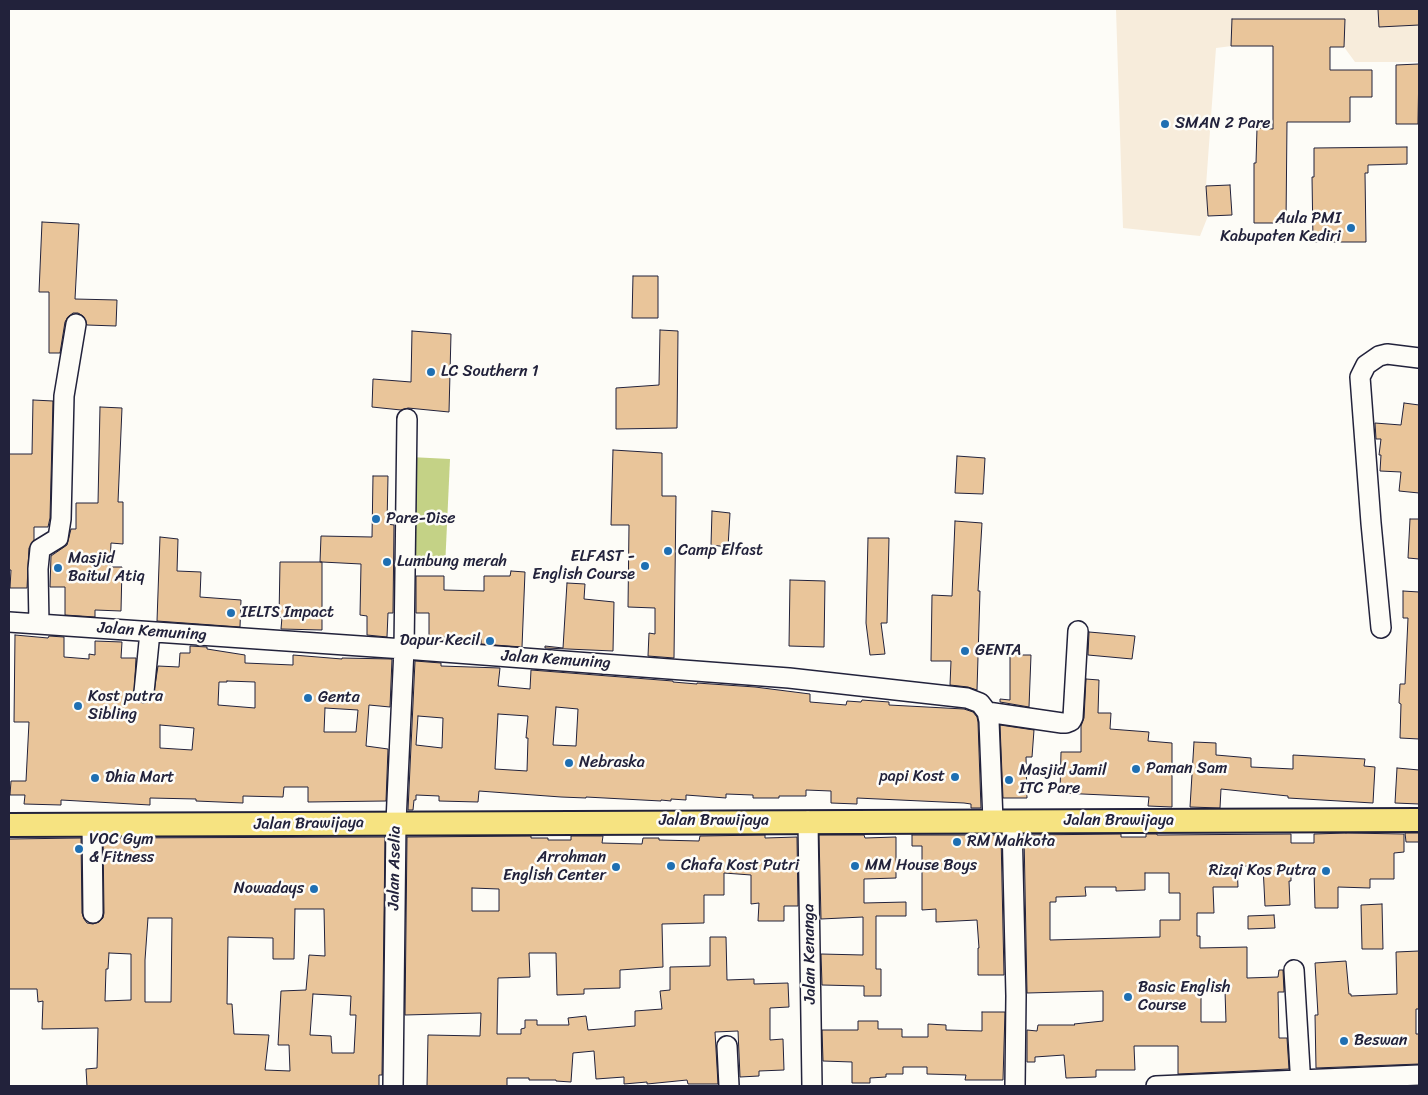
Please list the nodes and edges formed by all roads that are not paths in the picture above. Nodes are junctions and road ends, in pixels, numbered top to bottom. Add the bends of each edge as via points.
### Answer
1 (76, 324) dead end
2 (1419, 358) edge
3 (407, 419) dead end
4 (9, 622) edge
5 (39, 624) junction
6 (1381, 628) dead end
7 (1078, 631) dead end
8 (150, 632) junction
9 (404, 649) junction
10 (144, 692) dead end
11 (987, 712) junction
12 (1419, 820) edge
13 (808, 821) junction
14 (396, 822) junction
15 (1002, 822) junction
16 (92, 824) junction
17 (9, 825) edge
18 (93, 913) dead end
19 (1294, 970) dead end
20 (727, 1046) dead end
21 (1419, 1075) edge
22 (1301, 1083) edge
23 (1246, 1084) edge
24 (393, 1086) edge
25 (729, 1086) edge
26 (812, 1086) edge
27 (1015, 1086) edge
28 (1156, 1086) edge

1 - 5 street via 64,396 60,529 58,538 40,548
2 - 6 street via 1379,356 1366,365 1360,377
3 - 9 street, Jalan Aselia
4 - 5 street, Jalan Kemuning
5 - 8 street, Jalan Kemuning
7 - 11 street via 1071,721 1062,723
8 - 9 street, Jalan Kemuning
8 - 10 street
9 - 11 street, Jalan Kemuning via 789,678 967,698 980,702
9 - 14 street, Jalan Aselia
11 - 15 street
12 - 15 main road, Jalan Brawijaya
13 - 14 main road, Jalan Brawijaya
13 - 15 main road, Jalan Brawijaya
13 - 26 street, Jalan Kenanga
14 - 16 main road, Jalan Brawijaya
14 - 24 street, Jalan Aselia
15 - 27 street via 1016,996
16 - 17 main road, Jalan Brawijaya
16 - 18 street
19 - 22 street
20 - 25 street
21 - 22 street
22 - 23 street
23 - 28 street

